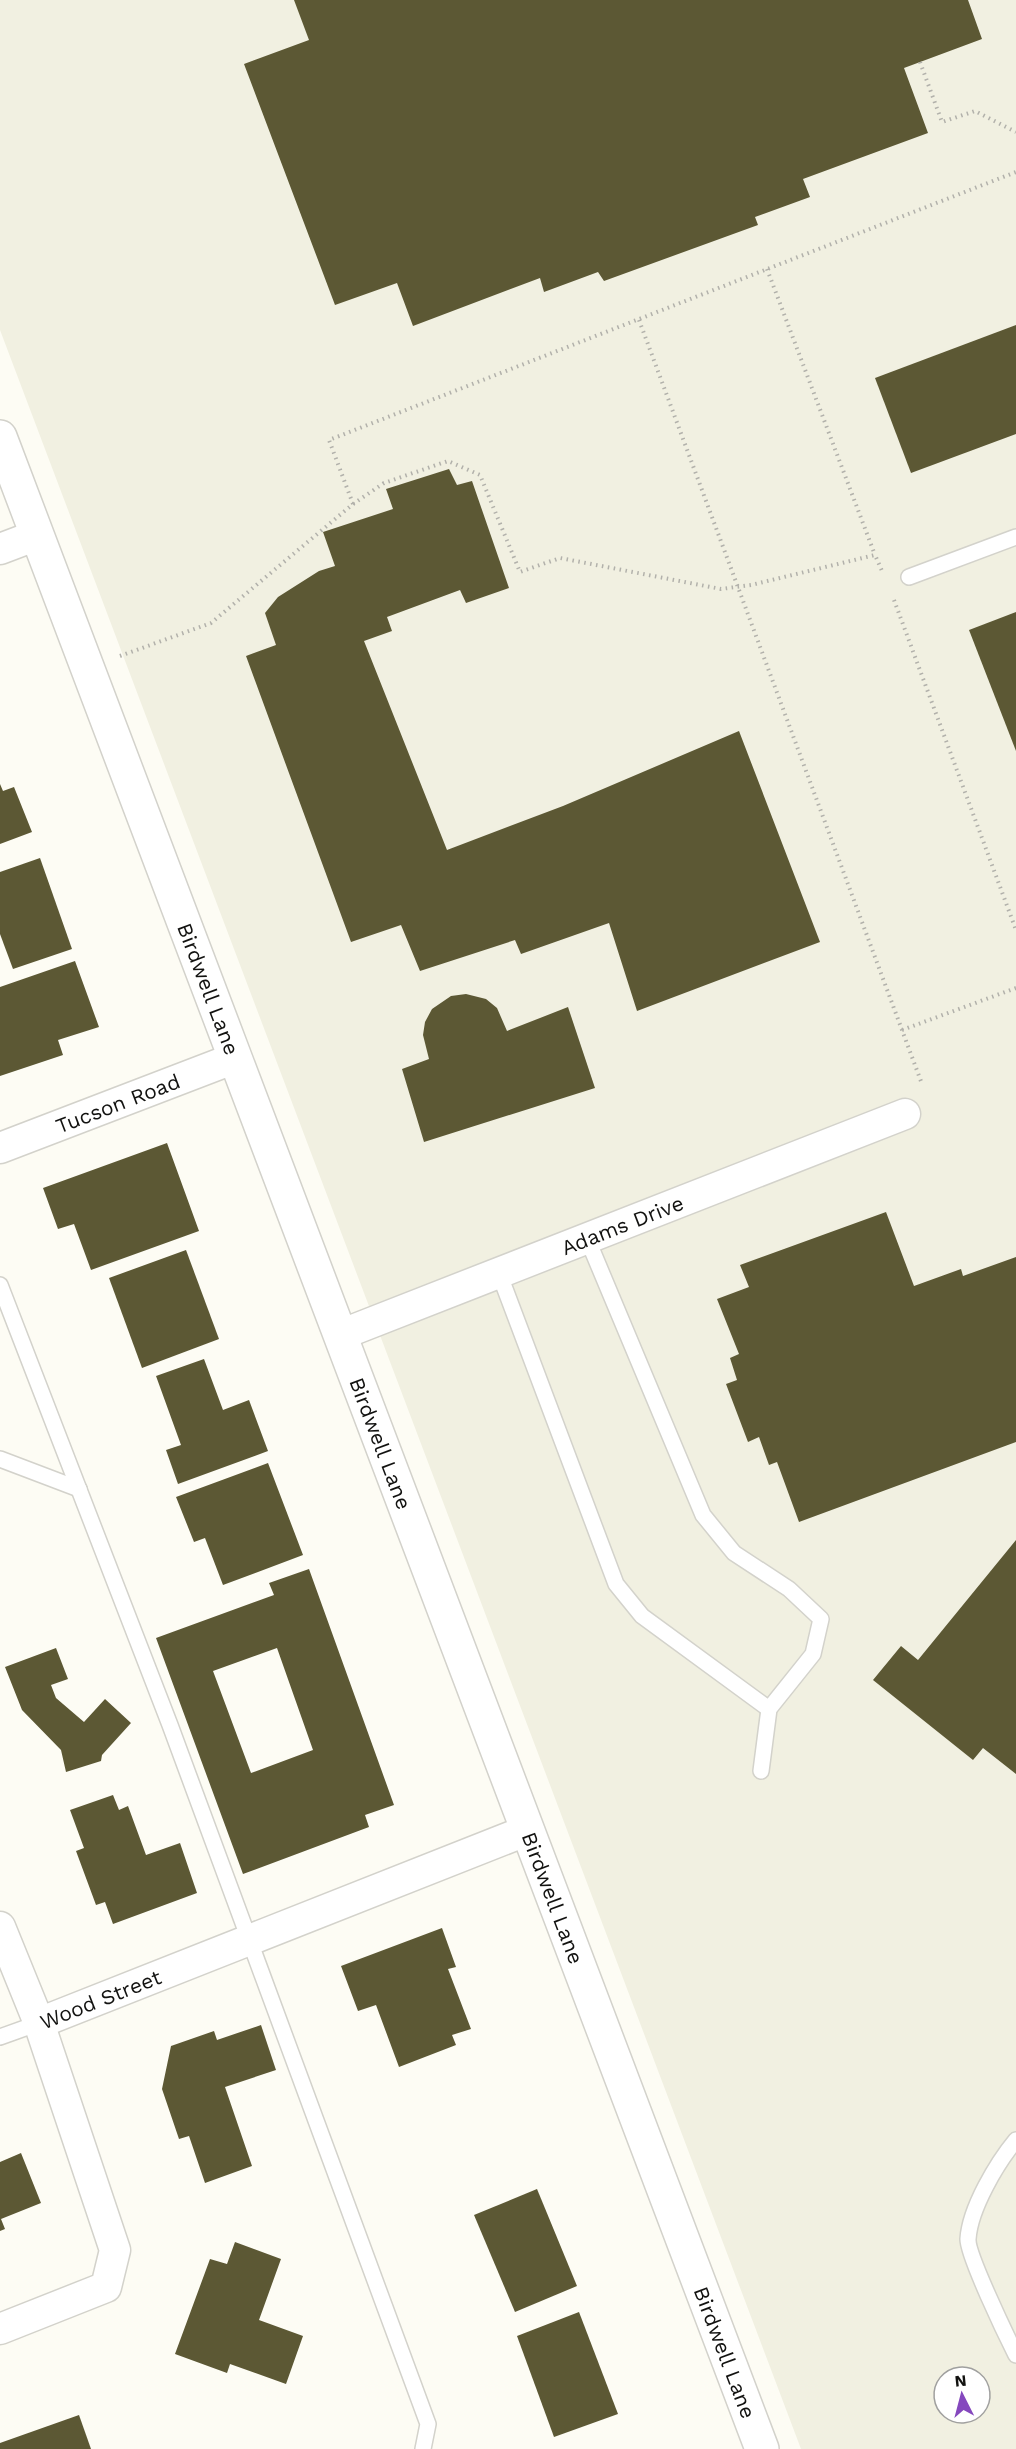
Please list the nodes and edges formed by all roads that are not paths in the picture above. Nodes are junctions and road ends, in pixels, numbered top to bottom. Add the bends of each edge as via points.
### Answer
1 (0, 437) edge
2 (37, 535) junction
3 (1016, 537) edge
4 (0, 549) edge
5 (909, 577) road end
6 (236, 1058) junction
7 (905, 1114) road end
8 (0, 1148) edge
9 (587, 1238) junction
10 (499, 1273) junction
11 (0, 1286) edge
12 (340, 1335) junction
13 (0, 1459) edge
14 (79, 1489) junction
15 (769, 1709) junction
16 (761, 1771) dead end
17 (528, 1830) junction
18 (0, 1927) edge
19 (249, 1940) junction
20 (39, 2023) junction
21 (0, 2037) edge
22 (1016, 2140) edge
23 (0, 2329) edge
24 (1016, 2355) edge
25 (423, 2449) edge
26 (762, 2449) edge

1 - 2 main road, Birdwell Lane
2 - 4 street
2 - 6 main road, Birdwell Lane
3 - 5 lane
6 - 8 street, Tucson Road
6 - 12 main road, Birdwell Lane
7 - 9 street, Adams Drive
9 - 10 street, Adams Drive
9 - 15 lane via 703,1515 734,1553 789,1589 821,1619 813,1654
10 - 12 street, Adams Drive
10 - 15 lane via 616,1584 642,1616
11 - 14 lane
12 - 17 main road, Birdwell Lane
13 - 14 lane
14 - 19 lane
15 - 16 lane
17 - 19 street, Wood Street
17 - 26 main road, Birdwell Lane
18 - 20 street
19 - 20 street, Wood Street
19 - 25 lane via 428,2424
20 - 21 lane
20 - 23 street, Wood Street via 114,2250 106,2287
22 - 24 lane via 996,2164 968,2241

